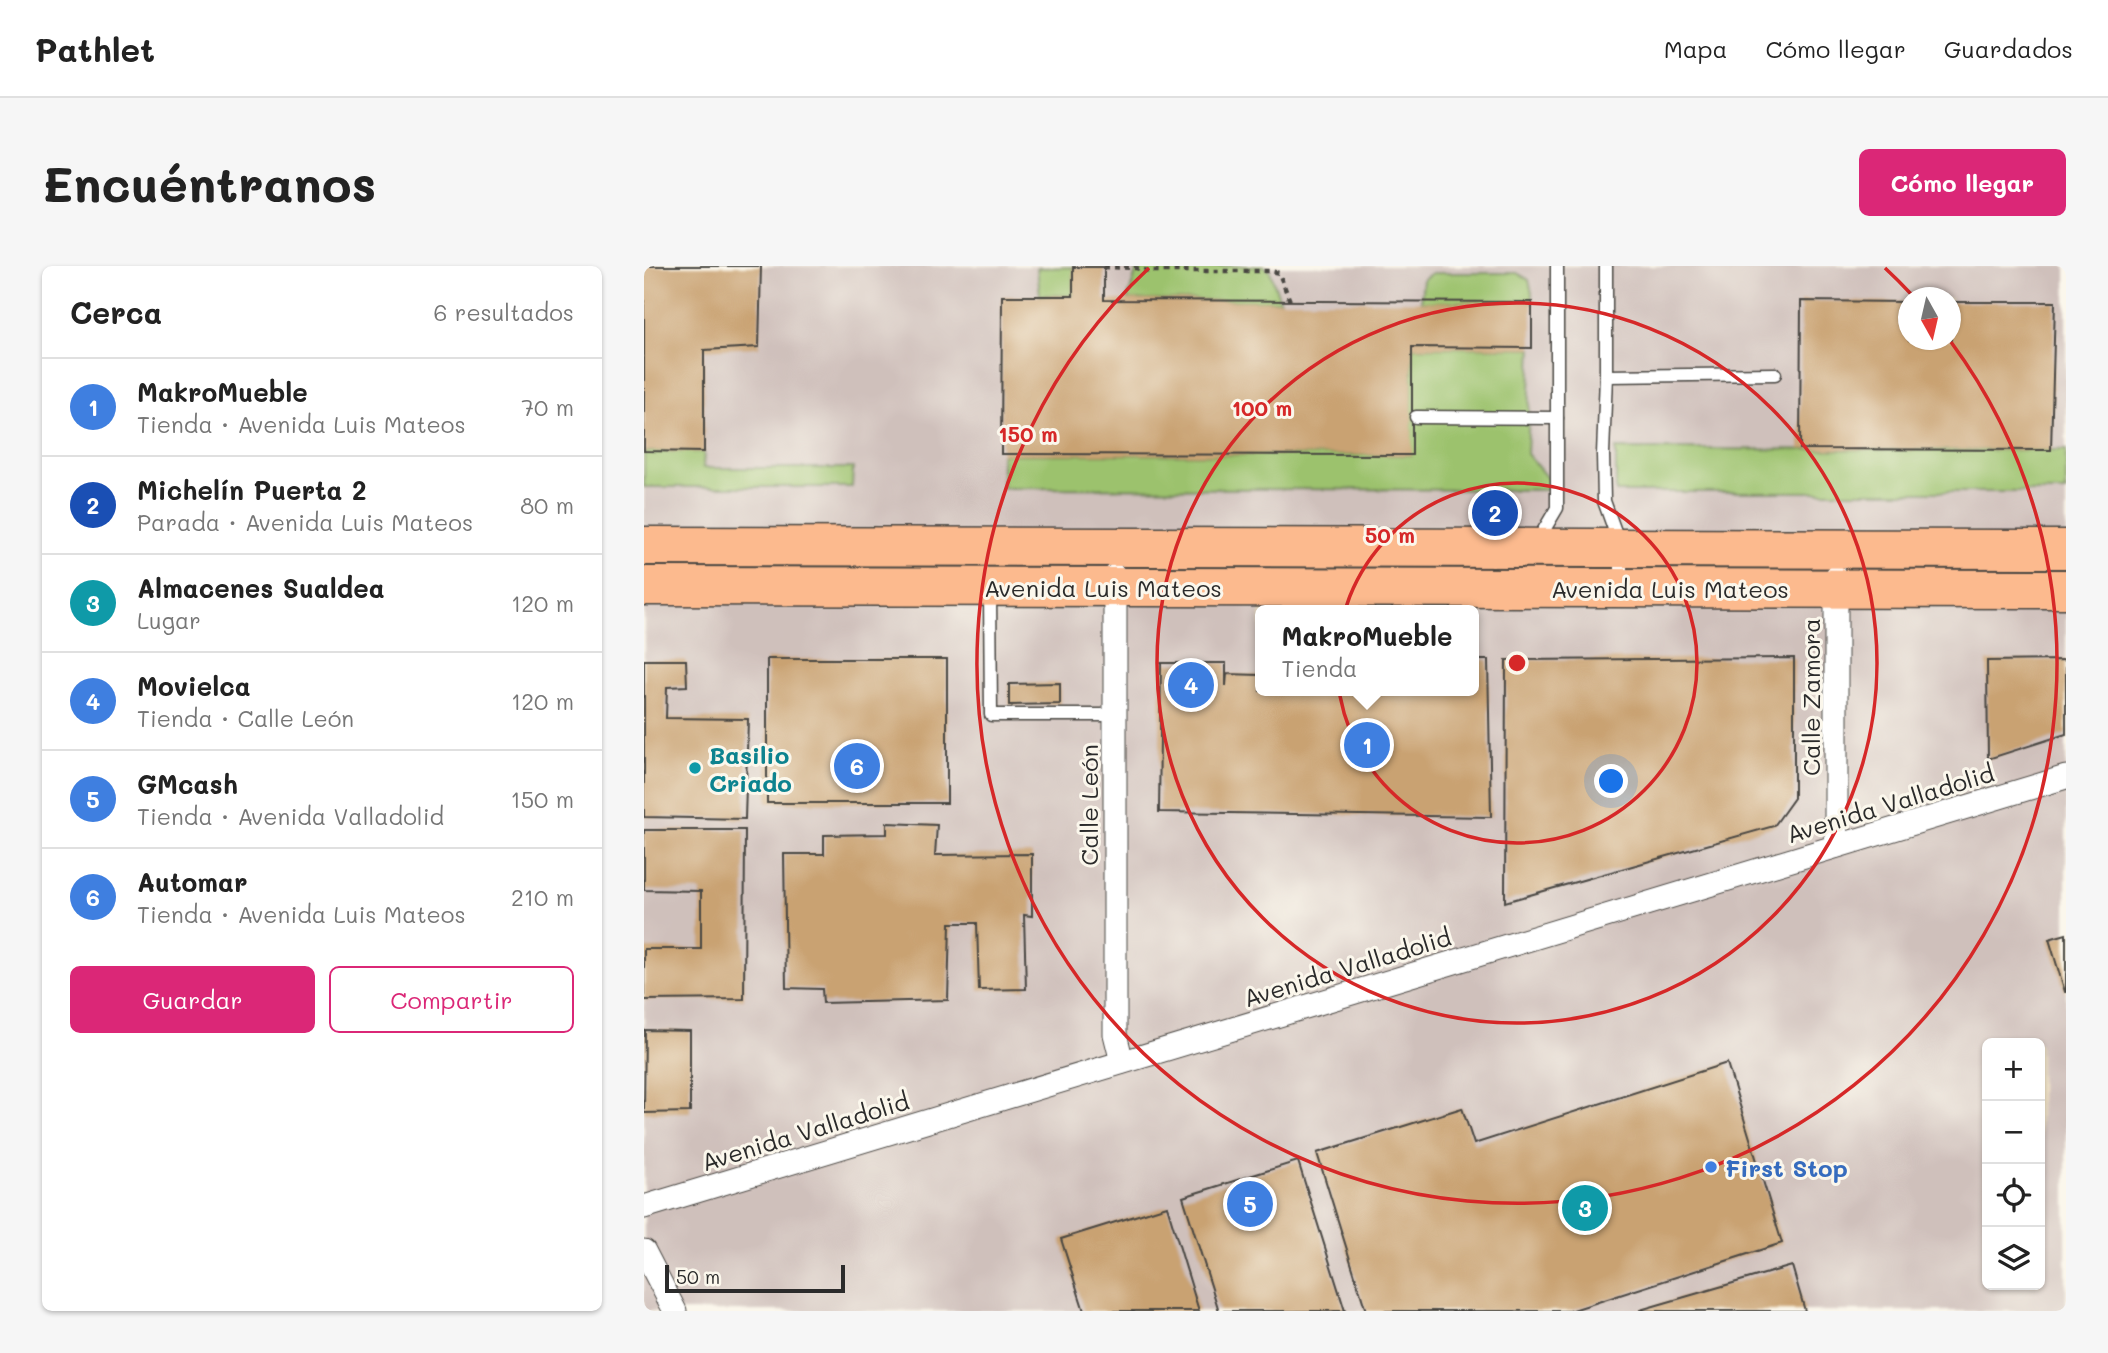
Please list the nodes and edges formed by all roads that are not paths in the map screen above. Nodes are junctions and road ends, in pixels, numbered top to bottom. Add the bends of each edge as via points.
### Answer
1 (1557, 266) edge
2 (1606, 266) edge
3 (1776, 374) dead end
4 (1606, 376) junction
5 (1416, 417) dead end
6 (1557, 418) junction
7 (644, 546) edge
8 (1115, 547) junction
9 (1532, 548) junction
10 (1620, 548) junction
11 (1836, 548) junction
12 (2066, 549) edge
13 (644, 586) edge
14 (990, 587) junction
15 (1115, 587) junction
16 (1836, 587) junction
17 (1621, 588) junction
18 (2066, 589) edge
19 (1114, 715) junction
20 (2066, 777) edge
21 (1836, 846) junction
22 (1122, 1062) junction
23 (644, 1207) edge
24 (644, 1251) edge
25 (675, 1311) edge

1 - 6 lane
2 - 4 lane
3 - 4 lane
4 - 10 lane via 1604,501
5 - 6 lane
6 - 9 lane via 1557,508
7 - 8 highway, Avenida Luis Mateos
8 - 9 highway, Avenida Luis Mateos
8 - 15 street, Calle León
9 - 10 highway, Avenida Luis Mateos
10 - 11 highway, Avenida Luis Mateos
10 - 17 lane
11 - 12 highway, Avenida Luis Mateos
11 - 16 street, Calle Zamora
13 - 14 highway, Avenida Luis Mateos
14 - 15 highway, Avenida Luis Mateos
14 - 19 lane via 991,715
15 - 17 highway, Avenida Luis Mateos
15 - 19 street, Calle León
16 - 17 highway, Avenida Luis Mateos
16 - 18 highway, Avenida Luis Mateos
16 - 21 street, Calle Zamora
19 - 22 street, Calle León via 1115,1034
20 - 21 street, Avenida Valladolid
21 - 22 street, Avenida Valladolid
22 - 23 street, Avenida Valladolid
24 - 25 street

